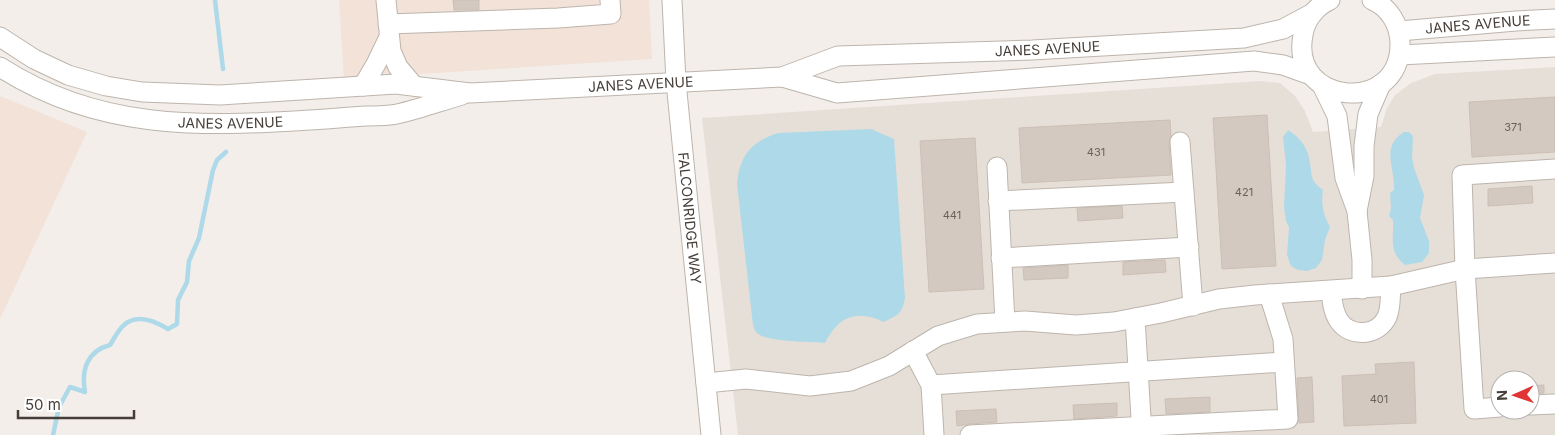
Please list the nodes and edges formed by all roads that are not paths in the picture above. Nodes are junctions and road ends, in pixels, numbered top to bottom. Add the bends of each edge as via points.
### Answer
1 (386, 0) edge
2 (610, 0) edge
3 (672, 0) edge
4 (1330, 0) edge
5 (1372, 0) edge
6 (1313, 12) junction
7 (1555, 19) edge
8 (388, 31) junction
9 (1399, 31) junction
10 (0, 37) edge
11 (1555, 47) edge
12 (1400, 55) junction
13 (0, 67) edge
14 (782, 77) junction
15 (1317, 80) junction
16 (676, 82) junction
17 (1381, 84) junction
18 (363, 86) junction
19 (414, 86) junction
20 (470, 93) junction
21 (1180, 142) dead end
22 (997, 167) dead end
23 (1555, 169) edge
24 (1184, 192) junction
25 (998, 201) junction
26 (1357, 211) junction
27 (1189, 247) junction
28 (1001, 258) junction
29 (1555, 263) edge
30 (1465, 269) junction
31 (1391, 286) junction
32 (1362, 289) junction
33 (1331, 291) junction
34 (1269, 294) junction
35 (1193, 306) junction
36 (1135, 318) junction
37 (1005, 322) junction
38 (913, 351) junction
39 (1284, 362) junction
40 (1138, 371) junction
41 (706, 383) junction
42 (931, 385) junction
43 (1555, 404) edge
44 (1540, 405) edge
45 (1490, 408) edge
46 (1141, 431) edge
47 (711, 435) edge
48 (934, 435) edge
49 (970, 435) edge

1 - 8 street
2 - 8 street via 611,14
3 - 16 street, FALCONRIDGE WAY
4 - 6 street, JANES AVENUE
5 - 9 street via 1391,15
6 - 14 street, JANES AVENUE via 1283,29 1244,38 1032,50 838,56
6 - 15 street, JANES AVENUE via 1304,27 1301,43 1303,60
7 - 9 street, JANES AVENUE
8 - 18 street
8 - 19 street via 398,67
9 - 12 street
10 - 18 street, JANES AVENUE via 34,59 68,74 106,86 142,92 220,95
11 - 12 street, JANES AVENUE
12 - 17 street, JANES AVENUE via 1393,71
13 - 20 street, JANES AVENUE via 57,97 90,108 126,117 183,123 252,124 396,114
14 - 15 street, JANES AVENUE via 837,93 1254,61 1284,65
14 - 16 street, JANES AVENUE
15 - 17 street, JANES AVENUE via 1336,92 1352,95 1368,92
15 - 26 street via 1337,116 1344,178
16 - 20 street, JANES AVENUE
16 - 41 street, FALCONRIDGE WAY
17 - 26 street via 1368,114 1364,176
18 - 19 street, JANES AVENUE
19 - 20 street, JANES AVENUE
21 - 24 street
22 - 25 street
23 - 30 street via 1462,175
24 - 25 street
24 - 27 street
25 - 28 street
26 - 32 street
27 - 28 street
27 - 35 street
28 - 37 street
29 - 30 street
30 - 31 street
30 - 45 street via 1474,409
31 - 32 street
31 - 33 street via 1387,317 1382,325 1364,333 1346,328 1339,321
32 - 33 street
33 - 34 street
34 - 35 street via 1219,299
34 - 39 street via 1283,339
35 - 36 street
36 - 37 street via 1076,325
36 - 40 street
37 - 38 street via 977,324 938,336
38 - 41 street via 889,366 851,381 810,386 746,379
38 - 42 street
39 - 40 street
39 - 46 street via 1288,419
40 - 42 street
40 - 46 street
41 - 47 street, FALCONRIDGE WAY
42 - 48 street
43 - 44 street
46 - 49 street

